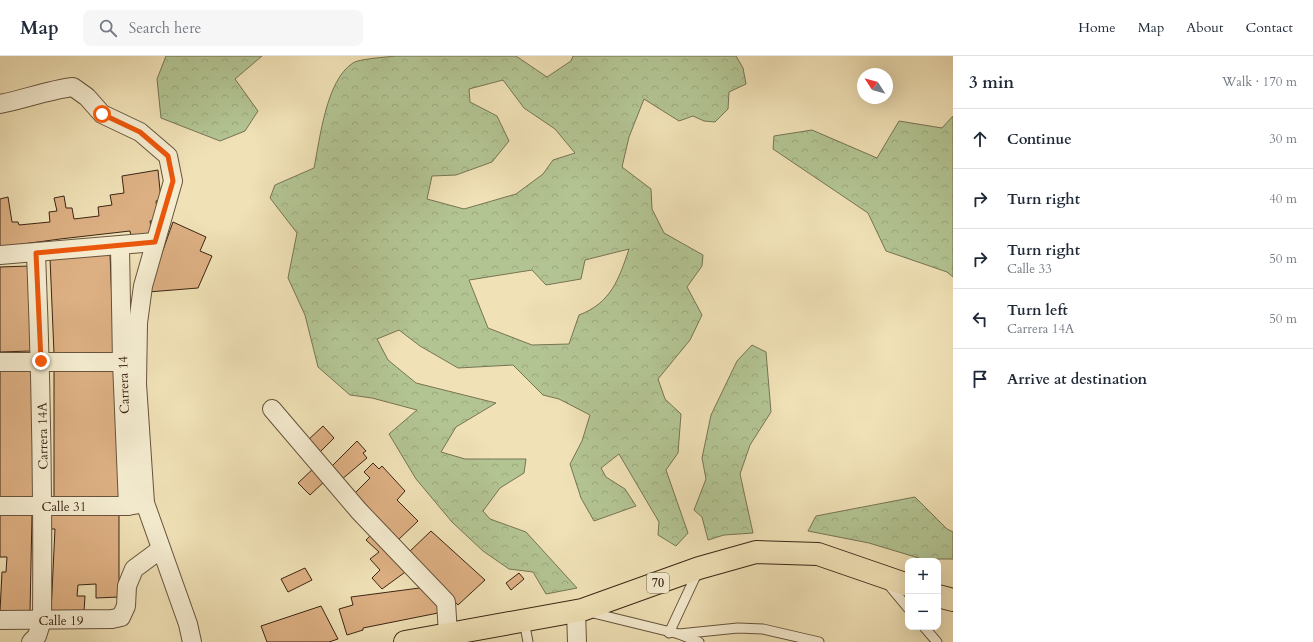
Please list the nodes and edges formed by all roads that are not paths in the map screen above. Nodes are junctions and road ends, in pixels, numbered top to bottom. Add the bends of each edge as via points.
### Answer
1 (0, 104) edge
2 (155, 242) junction
3 (120, 246) junction
4 (36, 253) junction
5 (0, 255) edge
6 (41, 361) junction
7 (0, 362) edge
8 (122, 362) junction
9 (272, 409) dead end
10 (137, 505) junction
11 (0, 506) edge
12 (43, 507) junction
13 (161, 549) junction
14 (700, 568) junction
15 (883, 577) junction
16 (905, 585) edge
17 (941, 597) edge
18 (953, 600) edge
19 (905, 604) edge
20 (579, 610) junction
21 (0, 620) edge
22 (42, 620) junction
23 (524, 621) junction
24 (926, 630) edge
25 (669, 633) junction
26 (679, 634) junction
27 (449, 638) edge
28 (31, 642) edge
29 (192, 642) edge
30 (405, 642) edge
31 (528, 642) edge
32 (577, 642) edge
33 (700, 642) edge
34 (819, 642) edge
35 (936, 642) edge

1 - 2 street via 23,100 53,89 73,87 87,97 102,114 140,132 168,156 173,181
2 - 3 street
2 - 10 street via 143,286 138,323
3 - 4 street
3 - 8 street, Carrera 14
4 - 5 street
4 - 6 street, Carrera 14A
6 - 7 street
6 - 8 street
6 - 12 street, Carrera 14A
8 - 10 street, Carrera 14
9 - 27 street via 359,511 446,602
10 - 12 street, Calle 31
10 - 13 street
11 - 12 street, Calle 31
12 - 22 street, Carrera 14A
13 - 22 street, Calle 19 via 134,569 127,586 126,606 121,617
13 - 29 street
14 - 15 main road, 70 via 756,552 818,554
14 - 20 main road, 70
14 - 25 lane
15 - 16 main road, 70
15 - 19 lane
17 - 18 main road
20 - 23 main road, 70
20 - 25 lane
20 - 32 street
21 - 22 street, Calle 19
22 - 28 street via 37,636
23 - 27 main road, 70
23 - 31 lane
24 - 35 lane
25 - 26 lane
26 - 33 lane
26 - 34 lane via 738,628 763,629
27 - 30 main road, 70

